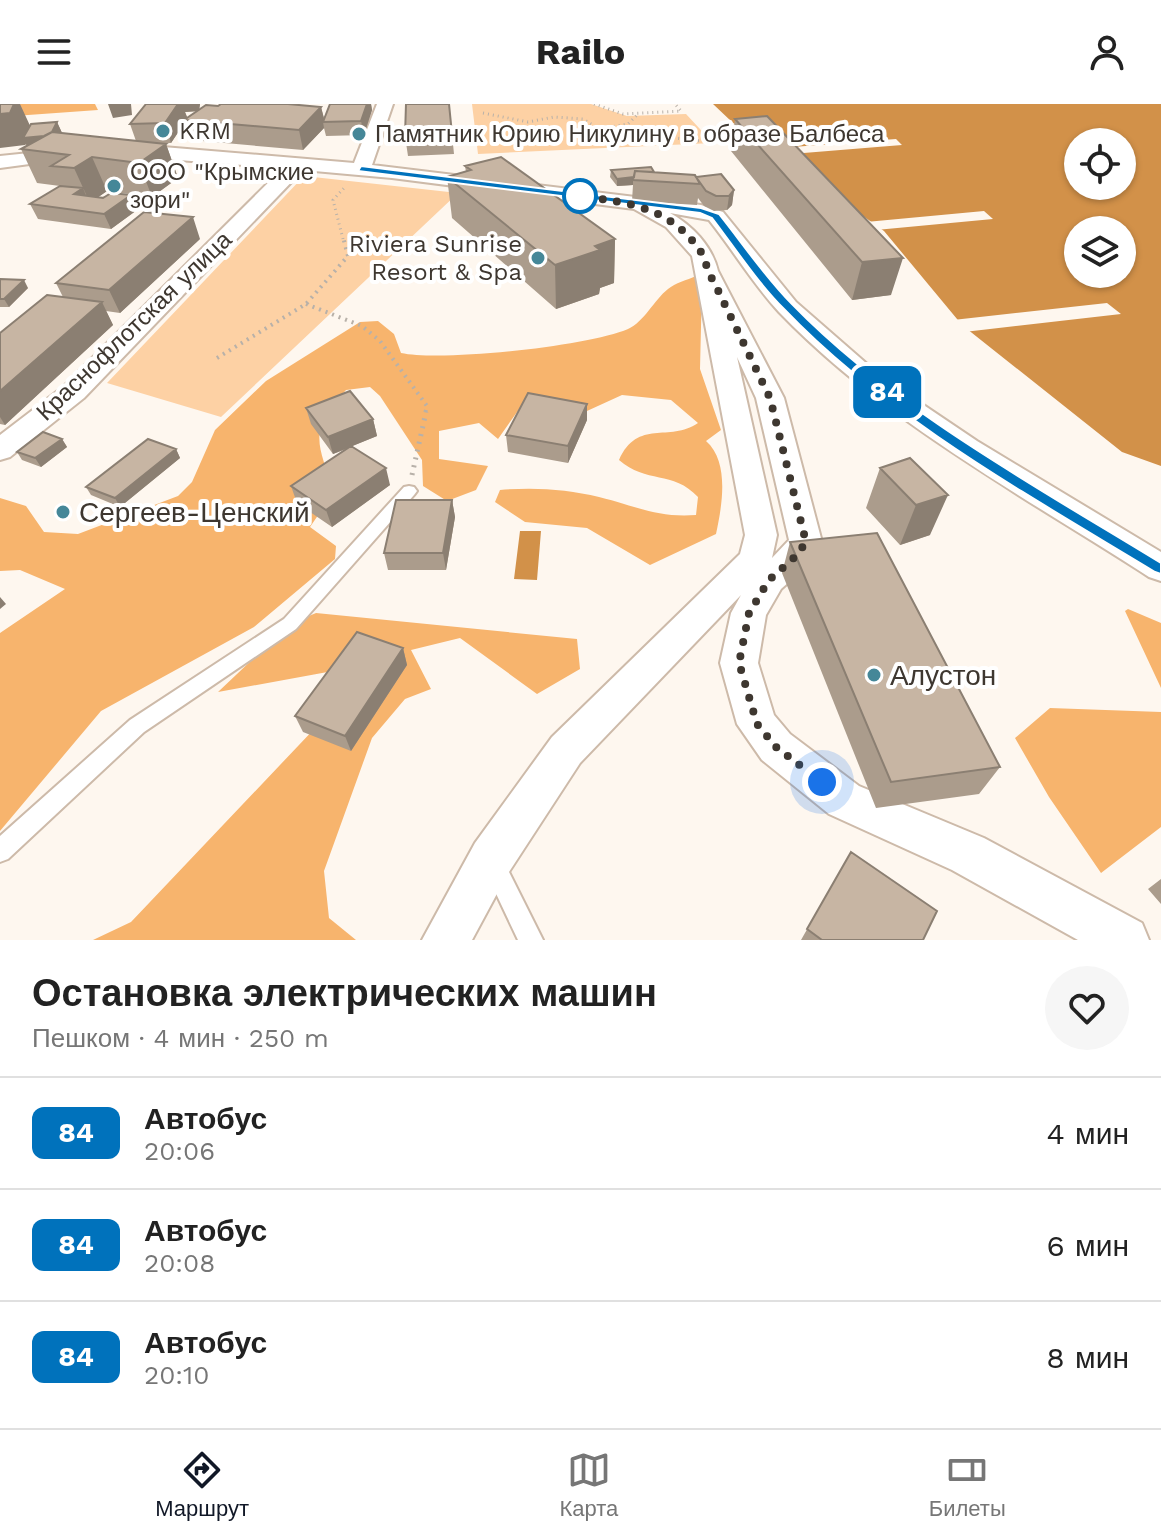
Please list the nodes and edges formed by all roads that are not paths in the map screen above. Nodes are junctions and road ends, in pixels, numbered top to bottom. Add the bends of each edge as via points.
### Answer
1 (385, 104) edge
2 (0, 162) edge
3 (298, 164) junction
4 (361, 169) junction
5 (637, 203) junction
6 (705, 269) junction
7 (0, 450) edge
8 (409, 491) road end
9 (1161, 568) edge
10 (0, 851) edge
11 (491, 859) junction
12 (446, 940) edge
13 (531, 940) edge
14 (1125, 940) edge

1 - 4 street
2 - 3 street via 163,152
3 - 4 street
3 - 7 street, Краснофлотская улица via 74,392
4 - 5 street
5 - 6 street via 673,223 703,254
5 - 9 street via 716,216 787,306 874,383 1000,472
6 - 11 street via 761,535 755,560 566,750
6 - 14 street via 770,398 806,542 769,580 749,613 739,663 757,724 776,747 844,800 968,854
8 - 10 lane via 290,624 137,726
11 - 12 street
11 - 13 lane

